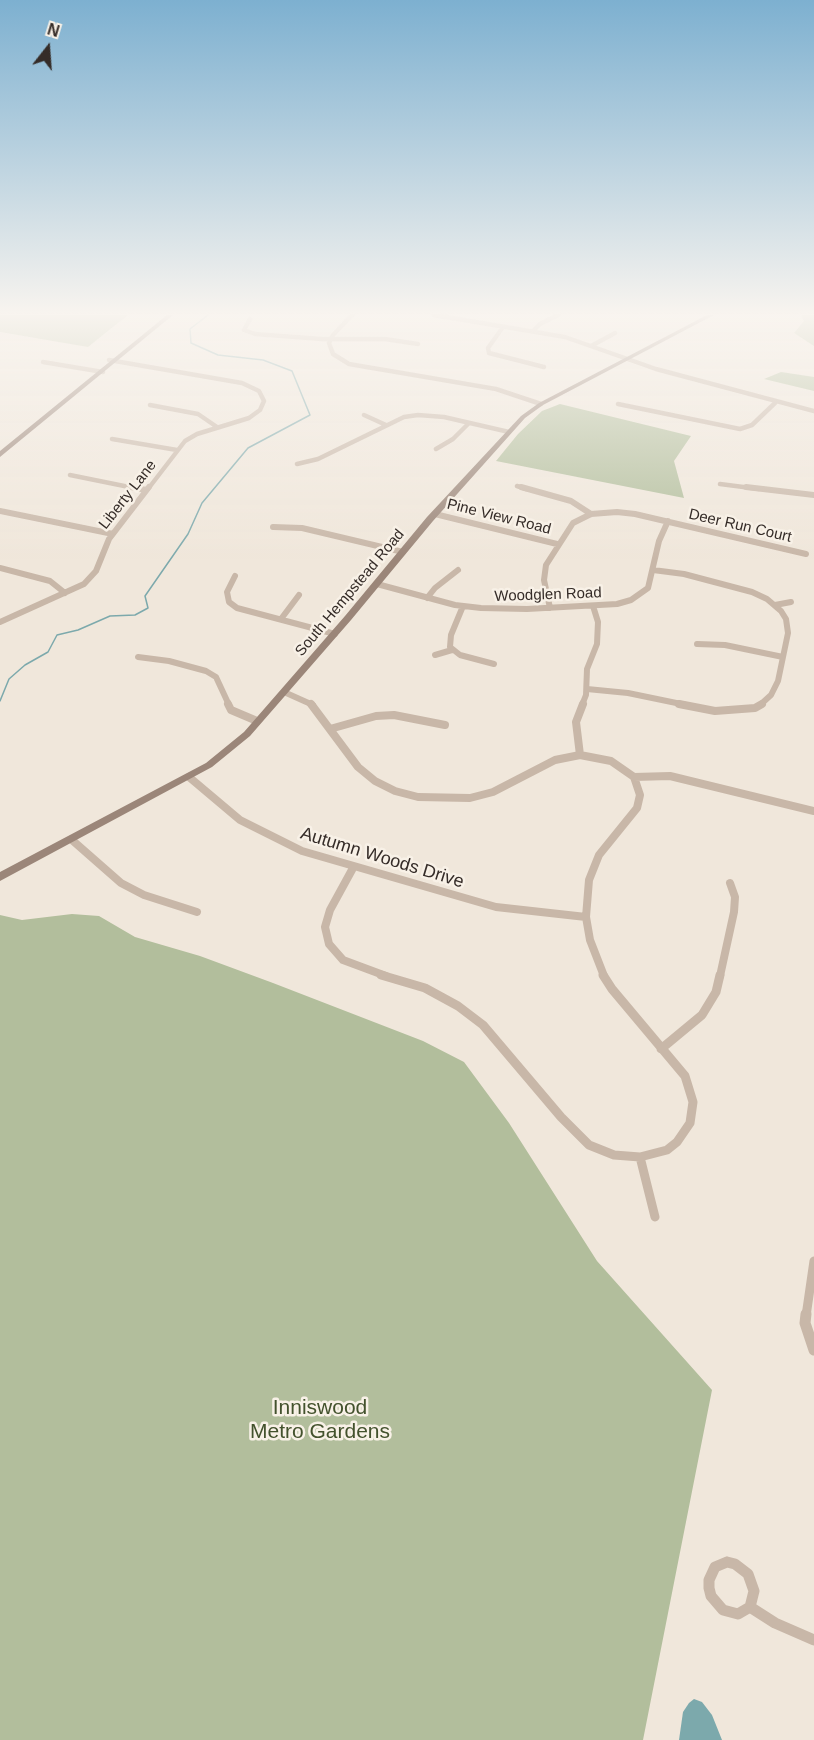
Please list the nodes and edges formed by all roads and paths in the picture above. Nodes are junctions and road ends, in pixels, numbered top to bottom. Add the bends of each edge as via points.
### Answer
1 (63, 396) edge
2 (74, 396) edge
3 (262, 396) edge
4 (518, 396) edge
5 (556, 396) edge
6 (752, 396) edge
7 (775, 403) junction
8 (54, 404) junction
9 (541, 404) junction
10 (618, 404) dead end
11 (63, 405) junction
12 (150, 405) dead end
13 (814, 411) edge
14 (364, 415) dead end
15 (469, 423) junction
16 (386, 424) junction
17 (217, 427) junction
18 (509, 432) junction
19 (112, 439) dead end
20 (0, 447) edge
21 (436, 449) dead end
22 (177, 450) junction
23 (0, 455) edge
24 (297, 464) dead end
25 (70, 475) dead end
26 (720, 484) dead end
27 (517, 486) dead end
28 (146, 490) junction
29 (814, 495) edge
30 (0, 511) edge
31 (435, 514) junction
32 (591, 514) junction
33 (668, 521) junction
34 (273, 527) dead end
35 (113, 534) junction
36 (557, 544) junction
37 (403, 552) junction
38 (807, 554) dead end
39 (0, 568) edge
40 (458, 570) dead end
41 (653, 570) junction
42 (236, 576) dead end
43 (377, 584) junction
44 (65, 593) junction
45 (299, 595) dead end
46 (427, 598) junction
47 (791, 602) dead end
48 (775, 605) junction
49 (463, 606) junction
50 (593, 606) junction
51 (550, 608) junction
52 (281, 619) junction
53 (0, 622) edge
54 (335, 634) junction
55 (697, 644) dead end
56 (452, 650) junction
57 (435, 655) dead end
58 (138, 657) dead end
59 (783, 657) junction
60 (494, 664) dead end
61 (588, 689) junction
62 (284, 692) junction
63 (258, 721) junction
64 (445, 725) dead end
65 (330, 729) junction
66 (580, 755) junction
67 (189, 777) junction
68 (634, 777) junction
69 (814, 811) edge
70 (72, 840) junction
71 (353, 868) junction
72 (0, 877) edge
73 (730, 883) dead end
74 (197, 912) dead end
75 (586, 917) junction
76 (661, 1048) junction
77 (640, 1157) junction
78 (655, 1216) dead end
79 (814, 1261) edge
80 (814, 1350) edge
81 (750, 1606) junction
82 (814, 1640) edge

1 - 8 street
2 - 11 street
3 - 17 street, Liberty Lane via 264,401 253,415
4 - 9 street
5 - 9 street, South Hempstead Road
6 - 7 street
7 - 10 street via 752,425 740,429
7 - 13 street
8 - 11 street
8 - 20 street
9 - 18 street, South Hempstead Road
11 - 23 street
12 - 17 street via 198,414
14 - 16 street
15 - 16 street via 418,415
15 - 18 street
15 - 21 street
16 - 24 street via 318,459
17 - 22 street, Liberty Lane via 190,437
18 - 31 street, South Hempstead Road
19 - 22 street
22 - 28 street, Liberty Lane
25 - 28 street
26 - 29 street
27 - 32 street via 571,501
28 - 35 street, Liberty Lane
30 - 35 street
31 - 36 street, Pine View Road
31 - 37 street, South Hempstead Road
32 - 33 street, Deer Run Court via 617,512
32 - 36 street via 573,523
33 - 38 street, Deer Run Court
33 - 41 street, Woodglen Road
34 - 37 street via 302,528
35 - 44 street, Liberty Lane via 105,544 94,575
36 - 51 street via 546,565 544,580
37 - 43 street, South Hempstead Road
39 - 44 street via 50,581
40 - 46 street
41 - 48 street via 738,588
41 - 50 street, Woodglen Road via 651,582 641,594 617,604
42 - 52 street via 227,592 232,605
43 - 46 street, Woodglen Road
43 - 54 street, South Hempstead Road
44 - 53 street, Liberty Lane
45 - 52 street
46 - 49 street, Woodglen Road
47 - 48 street
48 - 59 street via 786,619 788,633
49 - 51 street, Woodglen Road via 499,610
49 - 56 street via 450,639
50 - 51 street, Woodglen Road
50 - 61 street via 598,622 597,644 587,669
52 - 54 street
54 - 62 street, South Hempstead Road
55 - 59 street via 724,645
56 - 57 street
56 - 60 street
58 - 63 street via 169,661 216,677 231,710
59 - 61 street via 771,695 755,708 700,709 628,693
61 - 66 street via 576,722
62 - 63 street, South Hempstead Road
62 - 65 street via 316,707
63 - 67 street, South Hempstead Road via 209,765
64 - 65 street via 376,716
65 - 66 street via 366,774 418,797 470,798 493,792 555,760
66 - 68 street via 611,761
67 - 70 street, South Hempstead Road
67 - 71 street, Autumn Woods Drive via 240,820 268,836
68 - 69 street via 670,776
68 - 75 street via 640,795 637,808 599,855 589,880
70 - 72 street, South Hempstead Road
70 - 74 street via 121,883 144,895
71 - 75 street, Autumn Woods Drive via 496,907
71 - 77 street via 325,927 329,944 344,960 425,988 458,1006 483,1025 589,1145 614,1155
73 - 76 street via 735,897 734,912 716,992 702,1015
75 - 76 street via 600,969 624,1006
76 - 77 street via 685,1076 693,1102 692,1113 677,1142 667,1150
77 - 78 street
79 - 80 street via 805,1323
81 - 81 street via 738,1614 716,1604 709,1588 715,1567 721,1563 735,1564 748,1574 754,1591
81 - 82 street

